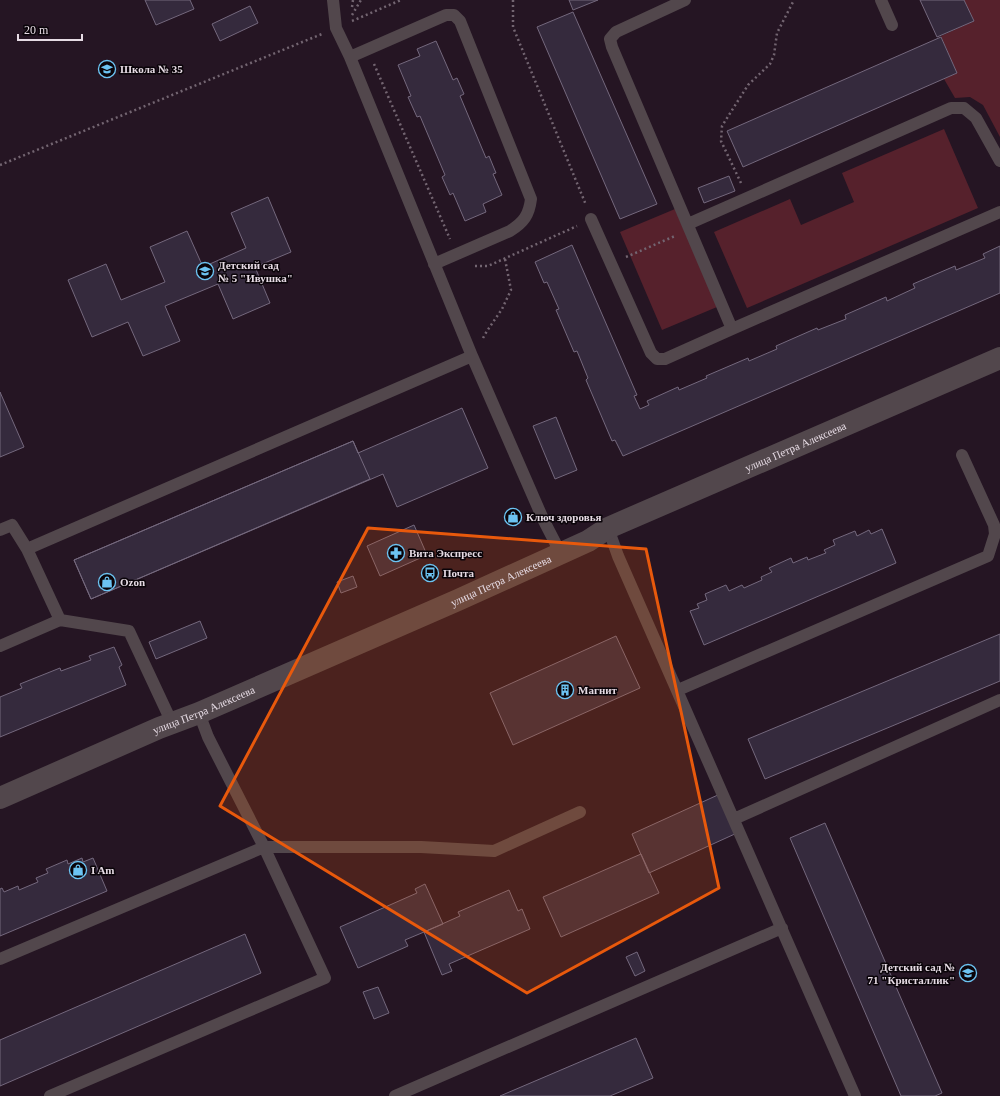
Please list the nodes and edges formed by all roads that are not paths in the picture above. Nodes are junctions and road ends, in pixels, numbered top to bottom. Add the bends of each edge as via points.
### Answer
1 (333, 0) edge
2 (685, 0) edge
3 (880, 0) edge
4 (892, 25) dead end
5 (350, 58) junction
6 (1000, 161) edge
7 (1000, 212) edge
8 (591, 219) road end
9 (689, 227) junction
10 (434, 264) junction
11 (732, 328) junction
12 (472, 356) junction
13 (1000, 358) edge
14 (962, 455) dead end
15 (608, 528) junction
16 (0, 530) edge
17 (27, 549) junction
18 (561, 554) junction
19 (60, 620) junction
20 (0, 646) edge
21 (678, 690) junction
22 (1000, 700) edge
23 (199, 713) junction
24 (172, 723) junction
25 (0, 798) edge
26 (580, 812) dead end
27 (734, 819) junction
28 (264, 847) junction
29 (782, 928) junction
30 (0, 959) edge
31 (50, 1096) edge
32 (395, 1096) edge
33 (856, 1096) edge

1 - 5 lane via 336,28
2 - 9 lane via 616,32 610,39
3 - 4 lane
5 - 10 lane
5 - 10 lane via 446,15 454,15 460,21 531,199 529,211 521,224
6 - 9 lane via 976,118 964,108 951,108 748,198
7 - 11 lane
8 - 11 lane via 651,353 657,359 664,359
9 - 11 lane
10 - 12 lane
12 - 17 lane
12 - 18 lane via 543,519
13 - 15 street, улица Петра Алексеева
14 - 21 lane via 994,526 995,534 988,556
15 - 18 street, улица Петра Алексеева
15 - 21 lane
16 - 17 lane via 12,525
17 - 19 lane
18 - 23 street, улица Петра Алексеева
19 - 20 lane
19 - 24 lane via 129,631
21 - 27 lane
22 - 27 lane
23 - 24 street, улица Петра Алексеева
23 - 28 lane via 208,737
24 - 25 street, улица Петра Алексеева
26 - 28 lane via 494,851 421,847
27 - 29 lane
28 - 30 lane
28 - 31 lane via 325,978
29 - 32 lane
29 - 33 lane

